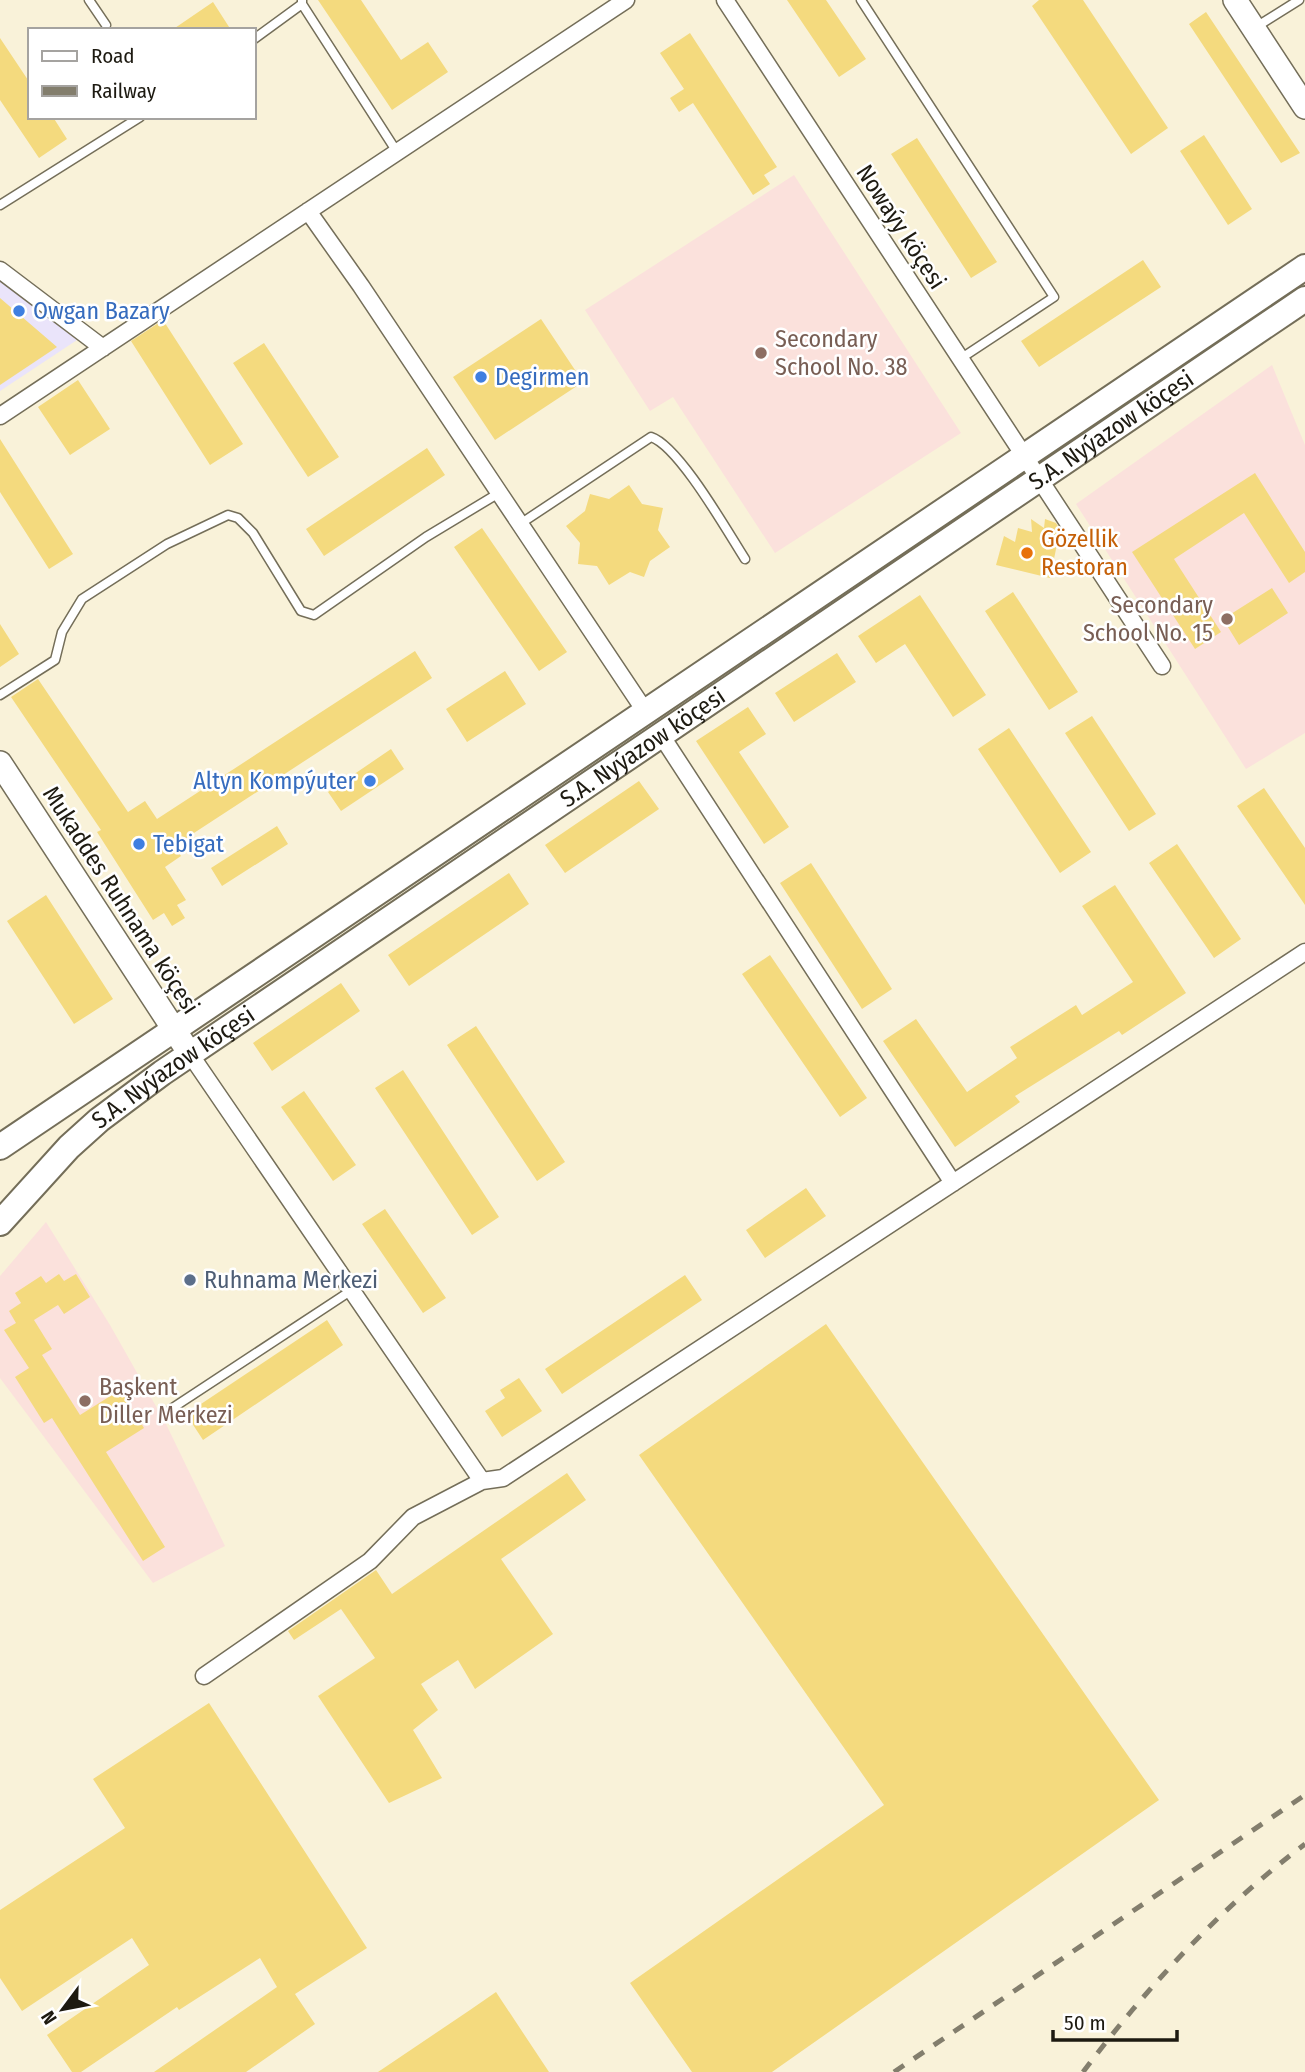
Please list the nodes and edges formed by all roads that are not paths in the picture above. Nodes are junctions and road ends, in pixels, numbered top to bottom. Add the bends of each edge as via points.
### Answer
1 (89, 0) edge
2 (626, 0) edge
3 (725, 0) edge
4 (862, 0) edge
5 (1235, 0) edge
6 (1299, 0) edge
7 (302, 2) edge
8 (106, 25) dead end
9 (1254, 29) junction
10 (256, 37) edge
11 (1305, 107) edge
12 (137, 119) edge
13 (397, 152) junction
14 (0, 205) edge
15 (308, 211) junction
16 (1305, 267) edge
17 (0, 270) edge
18 (1305, 299) edge
19 (103, 348) junction
20 (960, 359) junction
21 (0, 416) edge
22 (1024, 456) junction
23 (1039, 479) junction
24 (499, 493) junction
25 (520, 524) junction
26 (745, 559) dead end
27 (1162, 666) dead end
28 (0, 695) edge
29 (645, 711) junction
30 (661, 735) junction
31 (0, 763) edge
32 (1305, 951) edge
33 (174, 1028) junction
34 (190, 1054) junction
35 (0, 1147) edge
36 (953, 1184) junction
37 (0, 1223) edge
38 (352, 1290) junction
39 (171, 1409) dead end
40 (482, 1480) junction
41 (204, 1676) dead end

1 - 8 lane
2 - 13 street
3 - 20 street, Nowaýy köçesi
4 - 20 lane via 1054,297
5 - 9 street
6 - 9 lane
7 - 10 lane
7 - 13 lane
9 - 11 street
12 - 14 lane
13 - 15 street
15 - 19 street
15 - 24 street
16 - 22 main road, S.A. Nyýazow köçesi
17 - 19 street
18 - 23 main road, S.A. Nyýazow köçesi
19 - 21 street
20 - 22 street, Nowaýy köçesi
22 - 23 street, Nowaýy köçesi
22 - 29 main road, S.A. Nyýazow köçesi
23 - 27 street, Nowaýy köçesi
23 - 30 main road, S.A. Nyýazow köçesi
24 - 25 street
24 - 28 lane via 314,615 301,611 245,524 228,515 167,544 82,599 62,632 55,660
25 - 26 lane via 651,436 679,460
25 - 29 street
29 - 33 main road, S.A. Nyýazow köçesi
30 - 34 main road, S.A. Nyýazow köçesi
30 - 36 street
31 - 33 street, Mukaddes Ruhnama köçesi
32 - 36 street
33 - 34 street, Mukaddes Ruhnama köçesi
33 - 35 main road, S.A. Nyýazow köçesi
34 - 37 main road, S.A. Nyýazow köçesi via 99,1120
34 - 38 street, Mukaddes Ruhnama köçesi
36 - 40 street via 503,1478
38 - 39 lane
38 - 40 street, Mukaddes Ruhnama köçesi
40 - 41 street via 413,1517 370,1561

